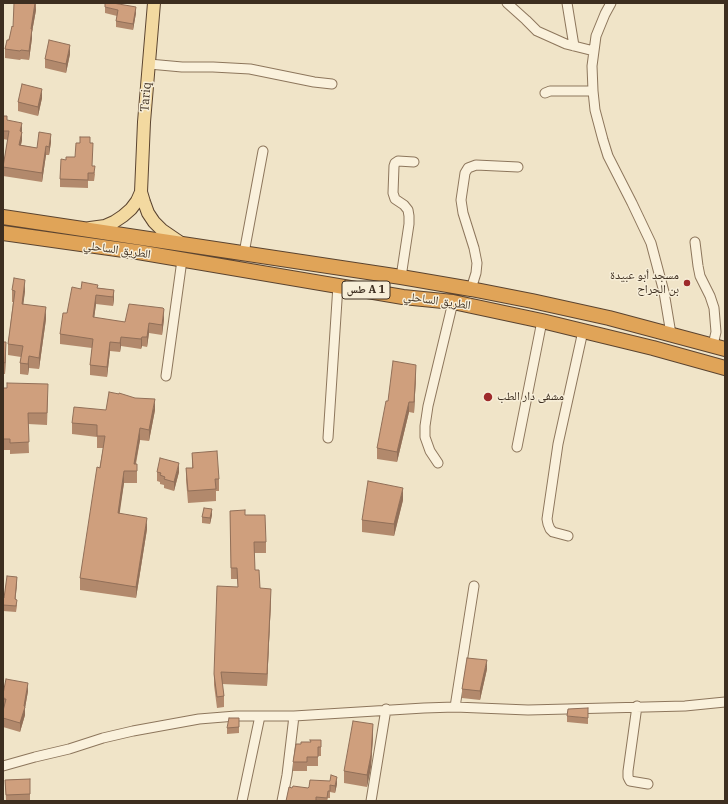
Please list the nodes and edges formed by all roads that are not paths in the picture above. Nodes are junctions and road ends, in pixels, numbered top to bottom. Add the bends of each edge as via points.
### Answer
1 (154, 3) edge
2 (507, 3) edge
3 (567, 3) edge
4 (611, 3) edge
5 (574, 46) junction
6 (594, 51) junction
7 (149, 64) junction
8 (332, 84) dead end
9 (593, 91) junction
10 (545, 93) dead end
11 (262, 151) dead end
12 (414, 162) dead end
13 (518, 167) dead end
14 (141, 192) junction
15 (3, 217) edge
16 (83, 229) junction
17 (3, 233) edge
18 (695, 242) dead end
19 (182, 244) junction
20 (244, 254) junction
21 (182, 260) junction
22 (401, 277) junction
23 (338, 285) junction
24 (471, 289) junction
25 (453, 302) junction
26 (542, 321) junction
27 (583, 331) junction
28 (671, 334) junction
29 (719, 347) edge
30 (725, 368) edge
31 (166, 376) dead end
32 (328, 438) dead end
33 (517, 447) dead end
34 (438, 463) dead end
35 (568, 536) dead end
36 (474, 586) dead end
37 (725, 702) edge
38 (637, 706) junction
39 (455, 707) junction
40 (386, 709) junction
41 (260, 716) junction
42 (294, 716) junction
43 (3, 766) edge
44 (648, 784) dead end
45 (242, 801) edge
46 (282, 801) edge
47 (371, 801) edge

1 - 7 main road, Tariq
2 - 5 street via 537,31
3 - 5 street
4 - 6 street via 596,36
5 - 6 street
6 - 9 street
7 - 8 street via 250,69
7 - 14 main road, Tariq
9 - 10 street
9 - 28 street via 595,110 608,156 651,243 664,292
11 - 20 street
12 - 22 street via 398,161 394,166 392,193 408,210 409,216
13 - 24 street via 476,165 468,168 465,173 461,200 477,263
14 - 16 main road via 130,209 114,222
14 - 19 main road via 154,222
15 - 16 highway, الطريق الساحلي / طس A 1
16 - 19 highway, الطريق الساحلي / طس A 1
17 - 21 highway, الطريق الساحلي / طس A 1
18 - 29 street via 700,276 714,308
19 - 20 highway, الطريق الساحلي / طس A 1
20 - 22 highway, الطريق الساحلي / طس A 1
21 - 23 highway, الطريق الساحلي / طس A 1
21 - 31 street
22 - 24 highway, الطريق الساحلي / طس A 1
23 - 25 highway, الطريق الساحلي / طس A 1 via 403,297
23 - 32 street
24 - 28 highway, الطريق الساحلي / طس A 1
25 - 26 highway, الطريق الساحلي / طس A 1
25 - 34 street via 425,426 425,437
26 - 27 highway, الطريق الساحلي / طس A 1
26 - 33 street
27 - 30 highway, الطريق الساحلي / طس A 1
27 - 35 street via 558,444 548,519 553,532
28 - 29 highway, الطريق الساحلي / طس A 1
36 - 39 street
37 - 38 street via 685,706
38 - 39 street via 528,710
38 - 44 street via 628,777 630,781
39 - 40 street
40 - 42 street
40 - 47 street
41 - 42 street
41 - 43 street via 199,719 133,731
41 - 45 street
42 - 46 street

